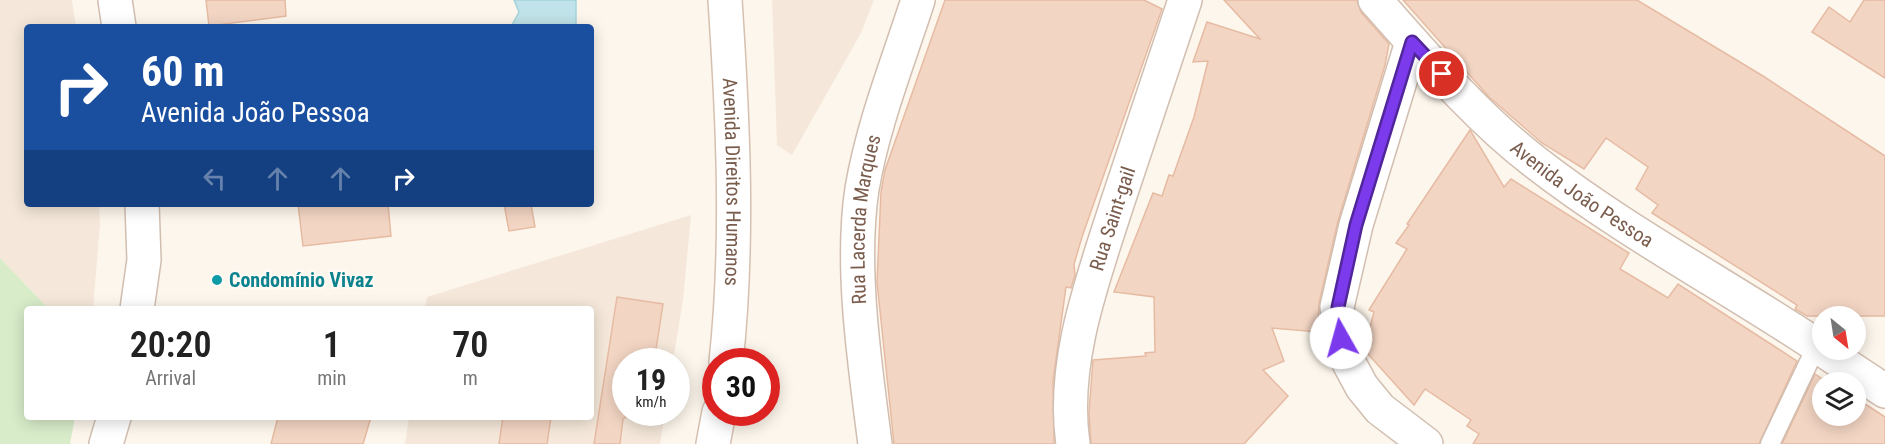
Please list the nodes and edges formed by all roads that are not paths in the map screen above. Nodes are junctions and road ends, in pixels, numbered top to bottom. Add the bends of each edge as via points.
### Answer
1 (116, 0) edge
2 (725, 0) edge
3 (918, 0) edge
4 (1185, 0) edge
5 (1374, 0) edge
6 (119, 24) edge
7 (1412, 42) junction
8 (142, 207) edge
9 (137, 306) edge
10 (1812, 342) edge
11 (727, 348) edge
12 (1815, 360) edge
13 (1839, 360) edge
14 (1885, 391) edge
15 (113, 420) edge
16 (716, 426) edge
17 (106, 444) edge
18 (713, 444) edge
19 (875, 444) edge
20 (1073, 444) edge
21 (1426, 444) edge
22 (1770, 444) edge

1 - 6 street
2 - 11 street, Avenida Direitos Humanos via 734,196
3 - 19 street, Rua Lacerda Marques via 870,151 861,201 858,232 863,350
4 - 20 street, Rua Saint-gail via 1095,272 1077,347 1072,390
5 - 7 street, Avenida João Pessoa
7 - 10 street, Avenida João Pessoa via 1472,106 1535,163
7 - 21 street via 1356,225 1338,307 1341,338 1362,387 1380,409
8 - 9 street via 144,260
12 - 22 lane
13 - 14 street, Avenida João Pessoa
15 - 17 street
16 - 18 street

